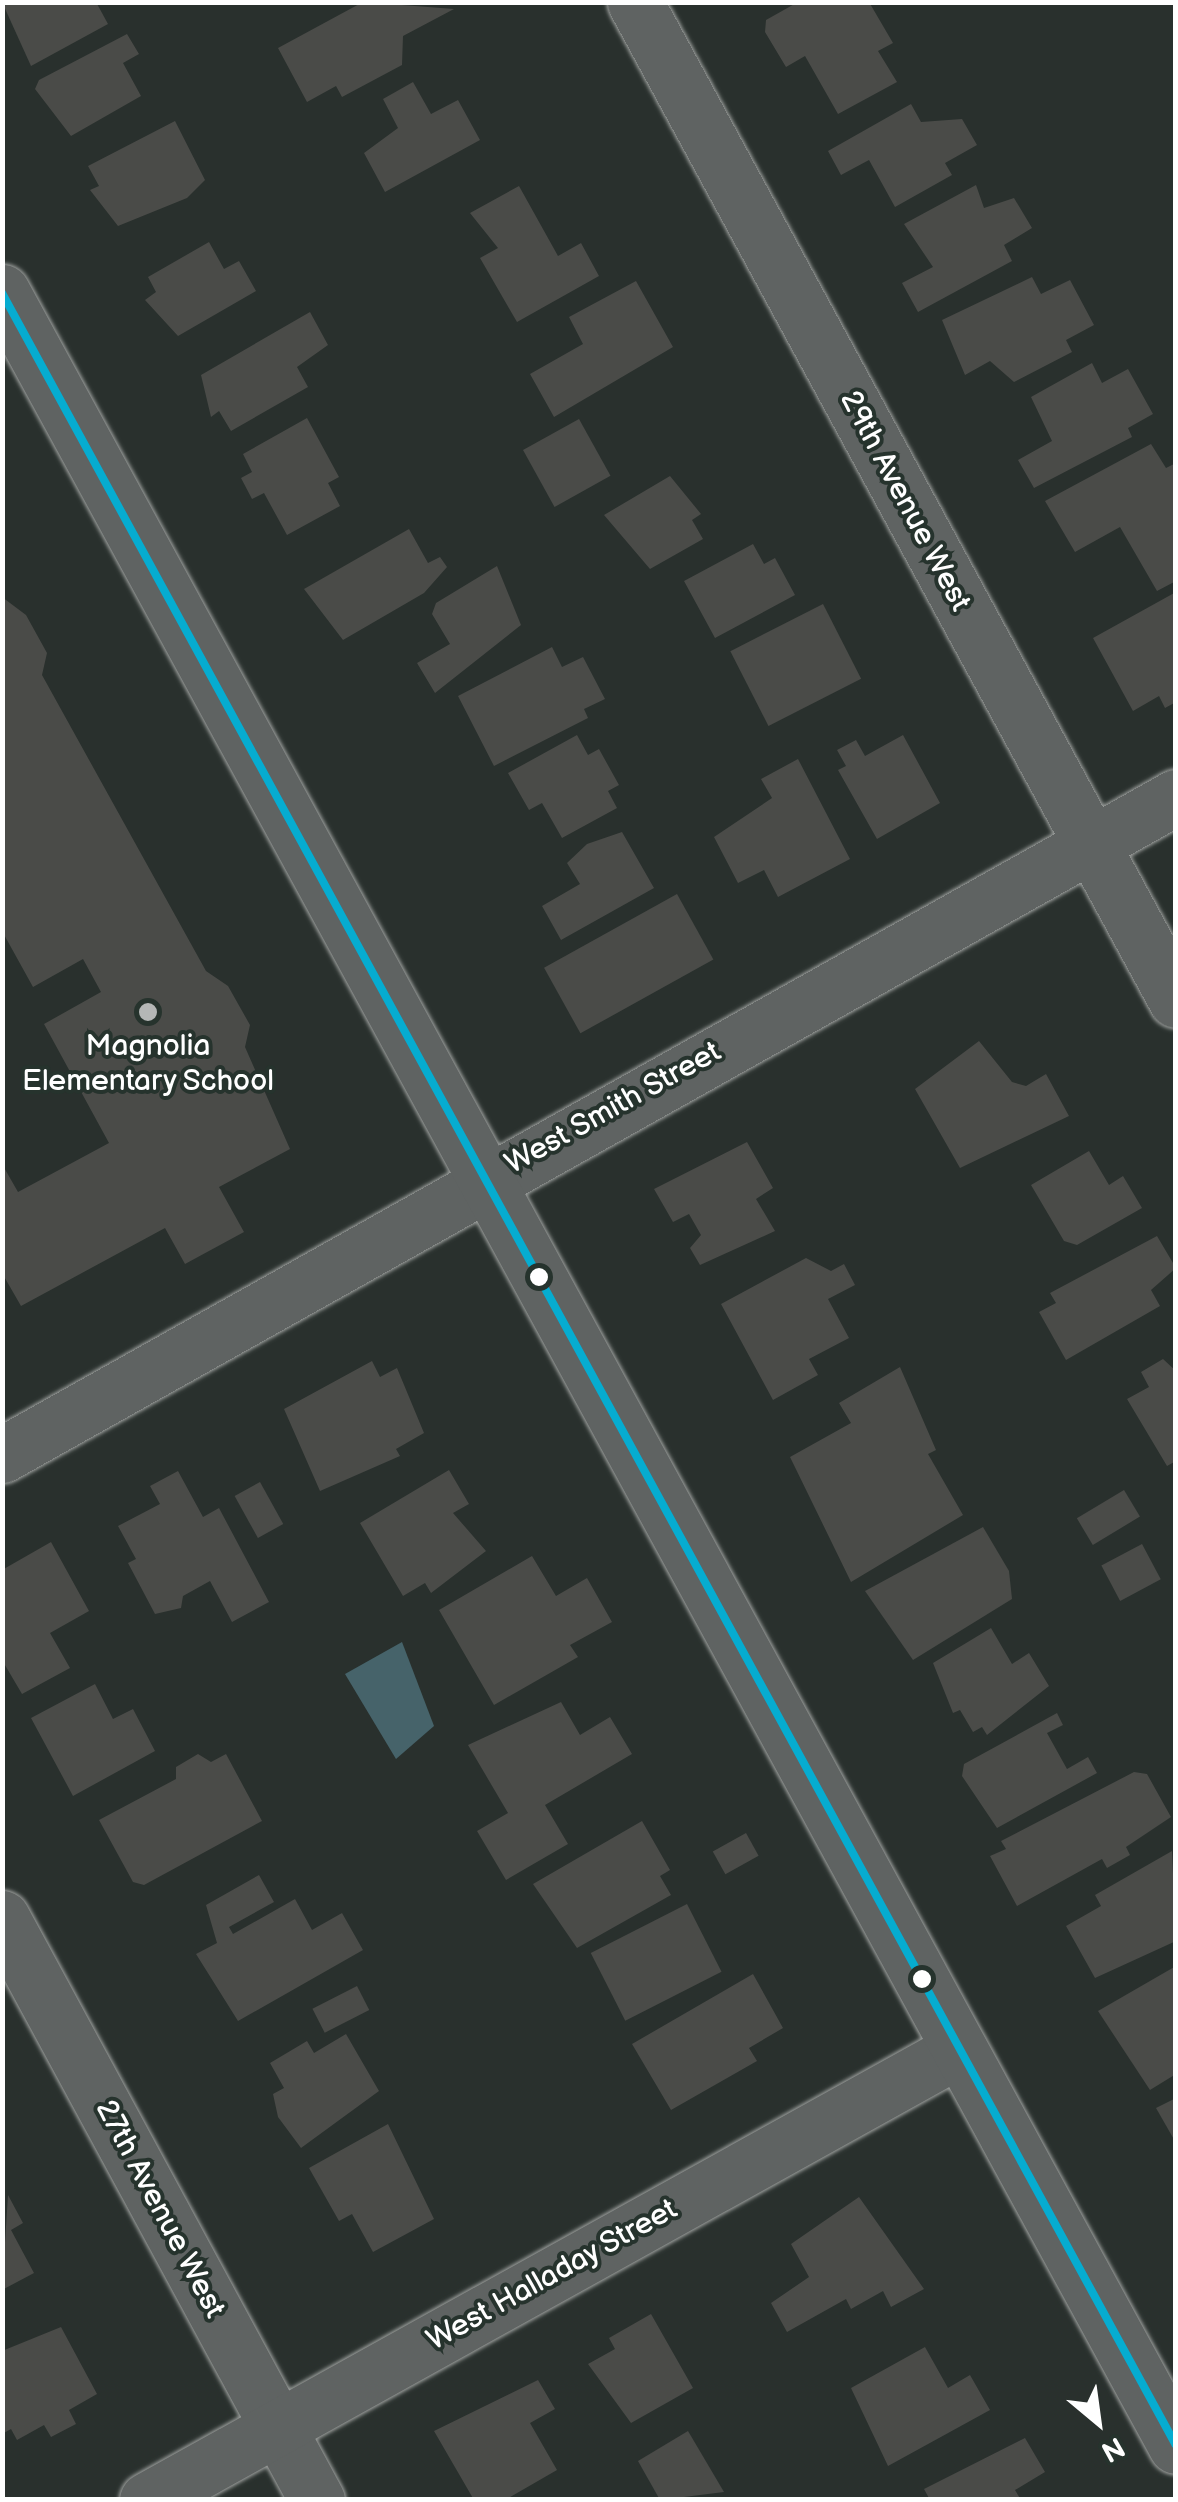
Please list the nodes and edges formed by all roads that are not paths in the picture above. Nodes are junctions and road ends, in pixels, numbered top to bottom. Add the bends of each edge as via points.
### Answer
1 (635, 2) edge
2 (9, 318) edge
3 (1176, 798) edge
4 (1091, 844) junction
5 (1176, 1000) edge
6 (483, 1180) junction
7 (2, 1455) edge
8 (2, 1918) edge
9 (958, 2050) junction
10 (278, 2426) junction
11 (1176, 2446) edge
12 (146, 2500) edge
13 (318, 2500) edge

1 - 4 street, 29th Avenue West
2 - 6 street
3 - 4 street, West Smith Street
4 - 5 street, 29th Avenue West
4 - 6 street, West Smith Street
6 - 7 street, West Smith Street
6 - 9 street
8 - 10 street, 27th Avenue West
9 - 10 street, West Halladay Street
9 - 11 street
10 - 12 street, West Halladay Street
10 - 13 street, 27th Avenue West

